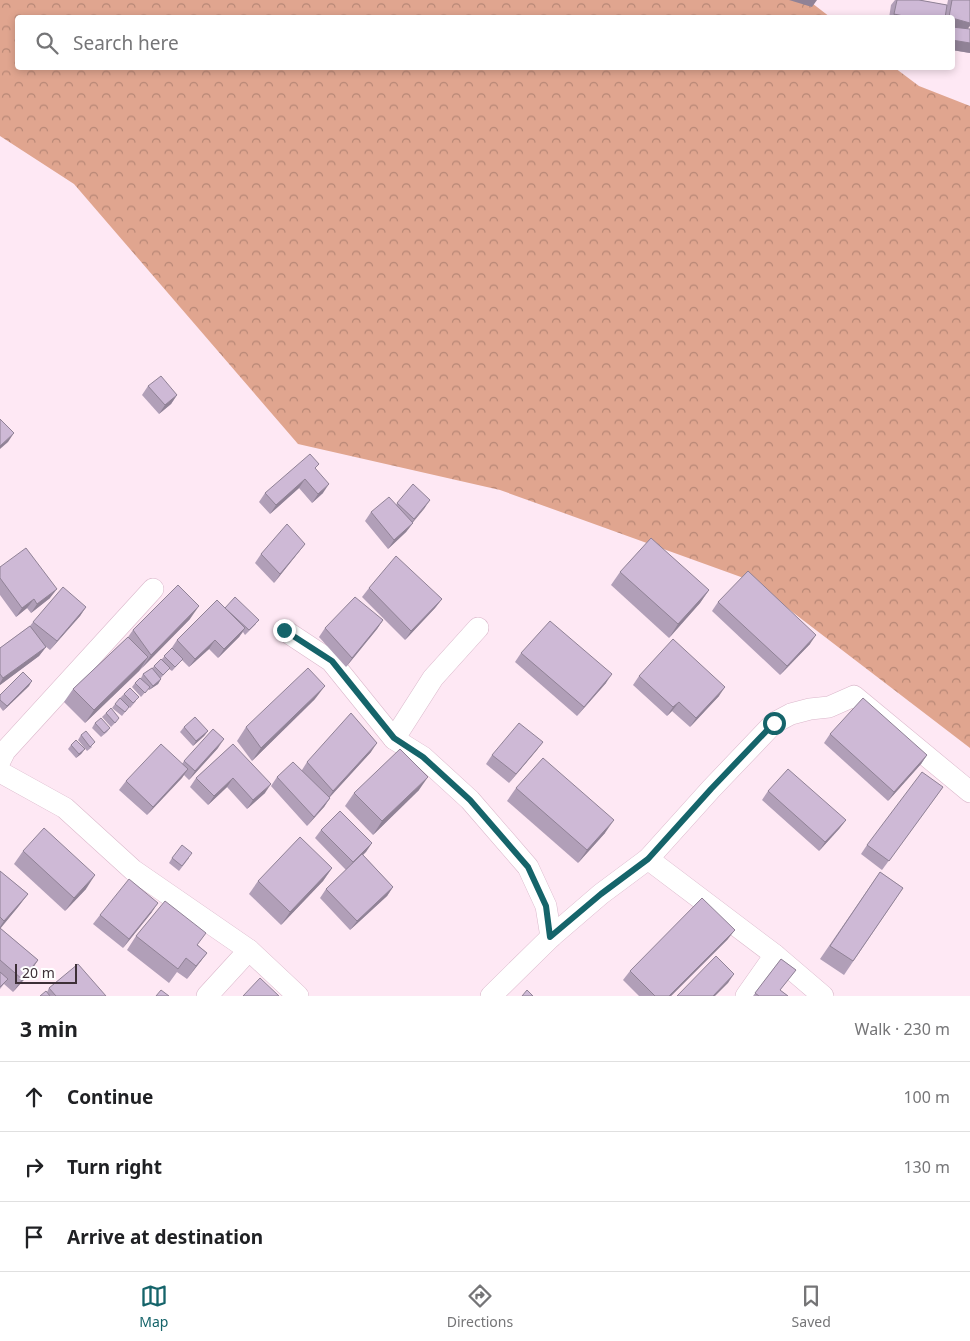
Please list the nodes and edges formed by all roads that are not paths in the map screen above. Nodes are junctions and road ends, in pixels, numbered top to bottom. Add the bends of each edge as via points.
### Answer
1 (153, 590) dead end
2 (478, 628) dead end
3 (284, 630) dead end
4 (394, 738) junction
5 (0, 761) edge
6 (0, 772) edge
7 (970, 792) edge
8 (648, 859) junction
9 (550, 937) junction
10 (249, 950) junction
11 (775, 955) junction
12 (207, 996) edge
13 (298, 996) edge
14 (490, 996) edge
15 (746, 996) edge
16 (823, 996) edge

1 - 5 street via 5,751
2 - 4 street via 433,678
3 - 4 street via 332,661
4 - 9 street via 423,757 470,800 528,867 546,906
6 - 10 street via 65,808 133,870
7 - 8 street via 854,696 829,707 791,714 774,723
8 - 9 street
8 - 11 street
9 - 14 street
10 - 12 street
10 - 13 street
11 - 15 street
11 - 16 street

